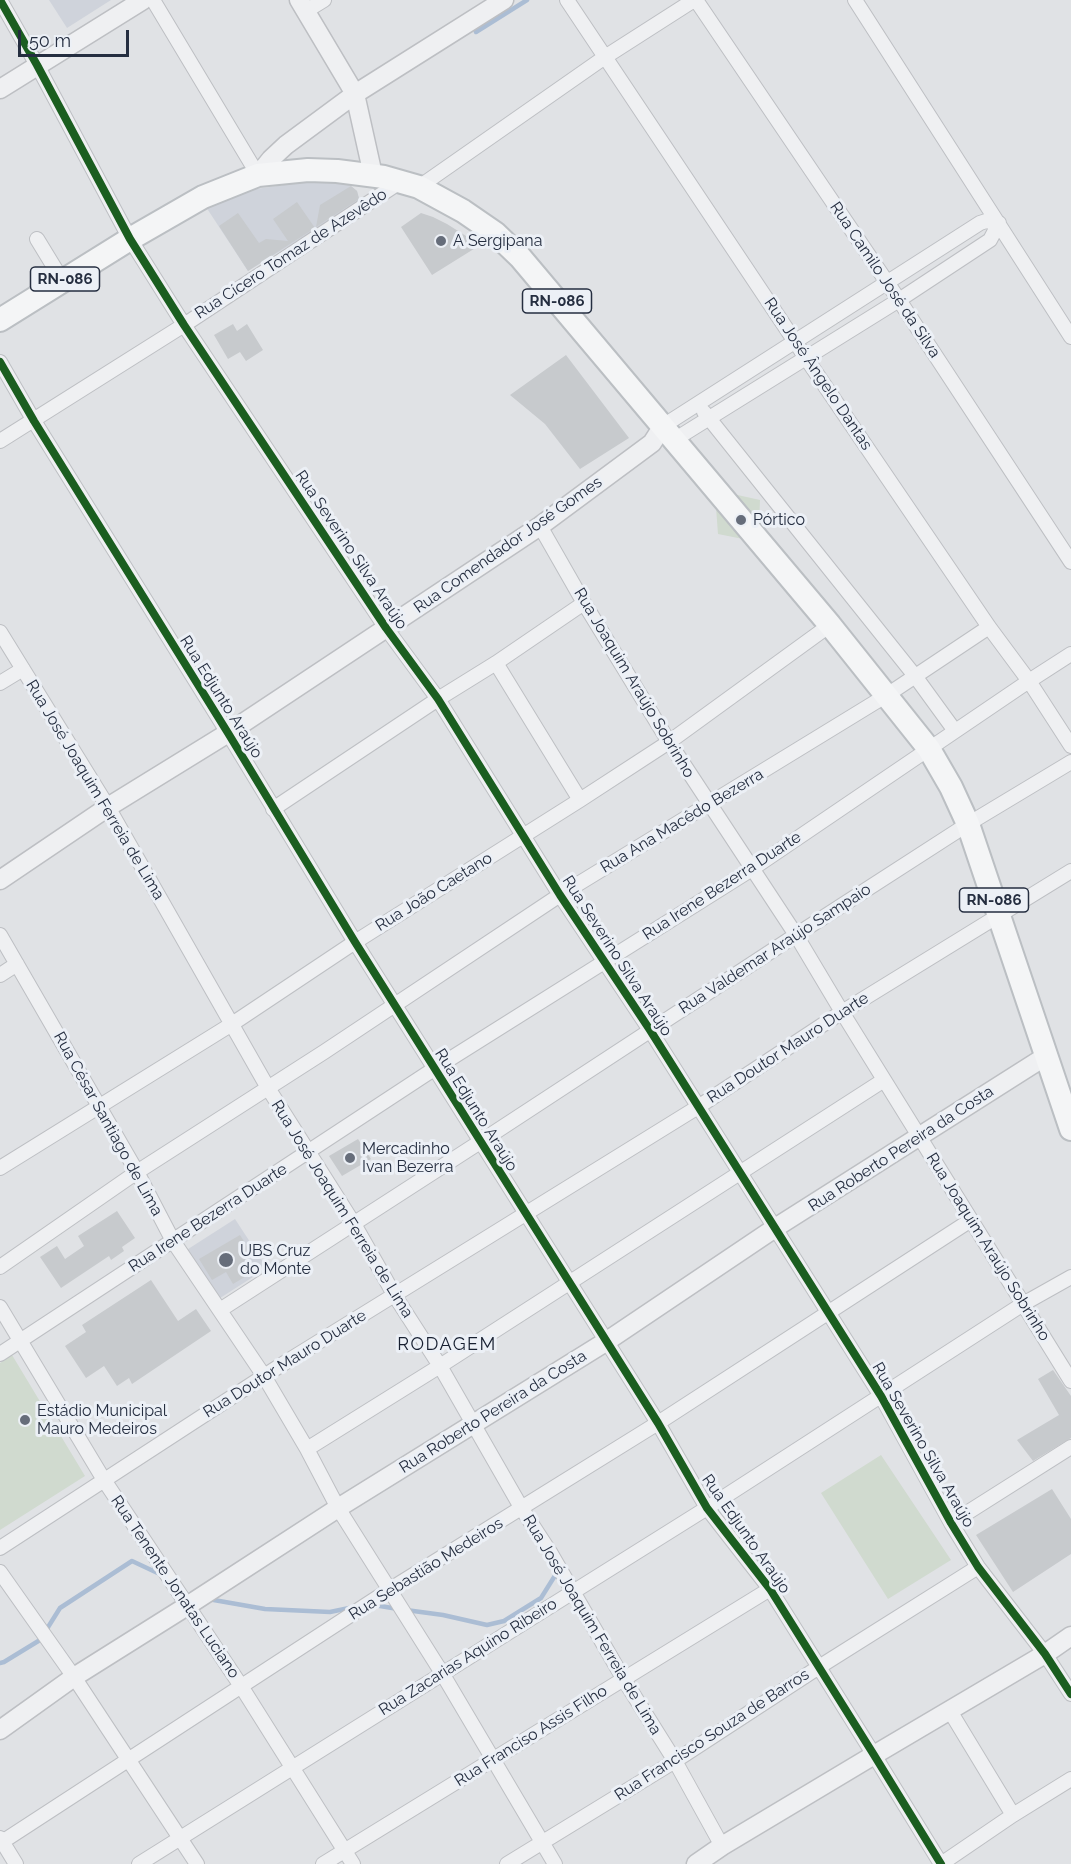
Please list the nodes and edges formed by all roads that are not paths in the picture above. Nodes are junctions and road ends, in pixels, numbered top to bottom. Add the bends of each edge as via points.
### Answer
1 (0, 0) edge
2 (143, 0) edge
3 (153, 0) edge
4 (324, 0) edge
5 (504, 0) edge
6 (567, 0) edge
7 (695, 0) edge
8 (855, 0) edge
9 (303, 6) edge
10 (605, 57) junction
11 (37, 66) junction
12 (0, 89) edge
13 (355, 94) junction
14 (258, 175) junction
15 (373, 175) junction
16 (410, 185) junction
17 (999, 223) junction
18 (130, 238) junction
19 (37, 239) dead end
20 (62, 280) junction
21 (887, 282) junction
22 (899, 300) junction
23 (0, 320) edge
24 (184, 325) junction
25 (1071, 337) edge
26 (796, 342) junction
27 (806, 358) junction
28 (0, 362) edge
29 (698, 404) junction
30 (709, 418) junction
31 (34, 421) junction
32 (663, 436) junction
33 (0, 441) edge
34 (540, 526) junction
35 (1071, 562) edge
36 (584, 603) junction
37 (830, 625) junction
38 (989, 627) junction
39 (386, 628) junction
40 (0, 632) edge
41 (1071, 654) edge
42 (496, 663) junction
43 (23, 669) junction
44 (915, 676) junction
45 (1029, 681) junction
46 (0, 683) edge
47 (887, 695) junction
48 (438, 699) junction
49 (955, 731) junction
50 (228, 734) junction
51 (669, 742) junction
52 (1071, 746) edge
53 (929, 749) junction
54 (1071, 762) edge
55 (580, 800) junction
56 (709, 805) junction
57 (108, 807) junction
58 (273, 809) junction
59 (968, 824) junction
60 (524, 835) junction
61 (752, 869) junction
62 (1071, 871) edge
63 (0, 880) edge
64 (560, 895) junction
65 (999, 915) junction
66 (0, 935) edge
67 (796, 935) junction
68 (355, 942) junction
69 (604, 962) junction
70 (17, 964) junction
71 (0, 975) edge
72 (394, 1005) junction
73 (842, 1012) junction
74 (232, 1024) junction
75 (650, 1030) junction
76 (1046, 1056) junction
77 (434, 1069) junction
78 (884, 1080) junction
79 (268, 1088) junction
80 (99, 1106) junction
81 (698, 1107) junction
82 (1071, 1129) edge
83 (919, 1137) junction
84 (480, 1142) junction
85 (308, 1152) junction
86 (0, 1168) edge
87 (137, 1172) junction
88 (740, 1172) junction
89 (526, 1214) junction
90 (971, 1220) junction
91 (354, 1224) junction
92 (775, 1228) junction
93 (172, 1241) junction
94 (0, 1267) edge
95 (1071, 1277) edge
96 (570, 1283) junction
97 (395, 1296) junction
98 (1023, 1304) junction
99 (0, 1307) edge
100 (220, 1310) junction
101 (828, 1313) junction
102 (20, 1341) junction
103 (607, 1341) junction
104 (0, 1354) edge
105 (440, 1366) junction
106 (264, 1376) junction
107 (1071, 1380) edge
108 (880, 1396) junction
109 (658, 1423) junction
110 (473, 1425) junction
111 (1071, 1447) edge
112 (307, 1449) junction
113 (104, 1480) junction
114 (338, 1508) junction
115 (707, 1508) junction
116 (522, 1509) junction
117 (951, 1523) junction
118 (0, 1548) edge
119 (978, 1567) junction
120 (0, 1572) edge
121 (770, 1589) junction
122 (389, 1590) junction
123 (573, 1591) junction
124 (187, 1606) junction
125 (1071, 1636) edge
126 (1046, 1654) junction
127 (819, 1667) junction
128 (442, 1673) junction
129 (74, 1677) junction
130 (623, 1678) junction
131 (241, 1686) junction
132 (1071, 1694) edge
133 (950, 1711) junction
134 (0, 1730) edge
135 (874, 1755) junction
136 (128, 1759) junction
137 (492, 1760) junction
138 (675, 1761) junction
139 (292, 1768) junction
140 (1071, 1779) edge
141 (1014, 1815) junction
142 (180, 1838) junction
143 (1, 1840) edge
144 (542, 1842) junction
145 (344, 1851) junction
146 (711, 1857) edge
147 (16, 1864) edge
148 (139, 1864) edge
149 (197, 1864) edge
150 (323, 1864) edge
151 (353, 1864) edge
152 (507, 1864) edge
153 (555, 1864) edge
154 (941, 1864) edge

1 - 11 street, Rua Severino Silva Araújo
2 - 11 street
3 - 14 street
4 - 9 street
5 - 13 street
6 - 10 street, Rua José Ângelo Dantas
7 - 10 street, Rua Cícero Tomaz de Azevêdo
7 - 21 street, Rua Camilo José da Silva
8 - 17 street
9 - 13 street
10 - 16 street, Rua Cícero Tomaz de Azevêdo
10 - 26 street, Rua José Ângelo Dantas
11 - 12 street
11 - 18 street, Rua Severino Silva Araújo
13 - 14 street via 286,145
13 - 15 street
14 - 15 main road, RN-086 via 308,170
14 - 18 main road, RN-086 via 203,197
15 - 16 main road, RN-086
16 - 24 street, Rua Cícero Tomaz de Azevêdo
16 - 32 main road, RN-086 via 463,211 520,257
17 - 21 street via 980,223
17 - 22 street via 990,240
17 - 25 street
18 - 20 main road, RN-086
18 - 24 street, Rua Severino Silva Araújo
19 - 20 street
20 - 23 main road, RN-086
21 - 22 street, Rua Camilo José da Silva
21 - 26 street
22 - 27 street
22 - 35 street, Rua Camilo José da Silva
24 - 31 street, Rua Cícero Tomaz de Azevêdo
24 - 39 street, Rua Severino Silva Araújo
26 - 27 street, Rua José Ângelo Dantas
26 - 29 street
27 - 30 street
27 - 38 street, Rua José Ângelo Dantas
28 - 31 street, Rua Edjunto Araújo
29 - 30 street
29 - 32 street
30 - 32 street
30 - 44 street
31 - 33 street, Rua Cícero Tomaz de Azevêdo
31 - 50 street, Rua Edjunto Araújo
32 - 34 street, Rua Comendador José Gomes
32 - 37 main road, RN-086
34 - 36 street, Rua Joaquim Araújo Sobrinho
34 - 39 street, Rua Comendador José Gomes
36 - 42 street
36 - 51 street, Rua Joaquim Araújo Sobrinho
37 - 47 main road, RN-086
37 - 51 street, Rua João Caetano
38 - 44 street, Rua Ana Macêdo Bezerra
38 - 45 street, Rua José Ângelo Dantas
39 - 48 street, Rua Severino Silva Araújo
39 - 50 street, Rua Comendador José Gomes
40 - 43 street, Rua José Joaquim Ferreia de Lima
41 - 45 street, Rua Irene Bezerra Duarte
42 - 48 street
42 - 55 street
43 - 46 street
43 - 57 street, Rua José Joaquim Ferreia de Lima
44 - 47 street, Rua Ana Macêdo Bezerra
44 - 49 street
45 - 49 street, Rua Irene Bezerra Duarte
45 - 52 street, Rua José Ângelo Dantas
47 - 53 main road, RN-086
47 - 56 street, Rua Ana Macêdo Bezerra
48 - 58 street
48 - 60 street, Rua Severino Silva Araújo
49 - 53 street, Rua Irene Bezerra Duarte
50 - 57 street, Rua Comendador José Gomes
50 - 58 street, Rua Edjunto Araújo
51 - 55 street, Rua João Caetano
51 - 56 street, Rua Joaquim Araújo Sobrinho
53 - 59 main road, RN-086
53 - 61 street, Rua Irene Bezerra Duarte
54 - 59 street, Rua Valdemar Araújo Sampaio
55 - 60 street, Rua João Caetano
56 - 61 street, Rua Joaquim Araújo Sobrinho
56 - 64 street, Rua Ana Macêdo Bezerra
57 - 63 street, Rua Comendador José Gomes
57 - 74 street, Rua José Joaquim Ferreia de Lima
58 - 68 street, Rua Edjunto Araújo
59 - 65 main road, RN-086
59 - 67 street, Rua Valdemar Araújo Sampaio
60 - 64 street, Rua Severino Silva Araújo
60 - 68 street, Rua João Caetano
61 - 67 street, Rua Joaquim Araújo Sobrinho
61 - 69 street, Rua Irene Bezerra Duarte
62 - 65 street, Rua Doutor Mauro Duarte
64 - 69 street, Rua Severino Silva Araújo
64 - 72 street, Rua Ana Macêdo Bezerra
65 - 73 street, Rua Doutor Mauro Duarte
65 - 76 main road, RN-086
66 - 70 street, Rua César Santiago de Lima
67 - 73 street, Rua Joaquim Araújo Sobrinho
67 - 75 street, Rua Valdemar Araújo Sampaio
68 - 72 street, Rua Edjunto Araújo
68 - 74 street, Rua João Caetano
69 - 75 street, Rua Severino Silva Araújo
69 - 77 street, Rua Irene Bezerra Duarte
70 - 71 street
70 - 80 street, Rua César Santiago de Lima
72 - 77 street, Rua Edjunto Araújo
72 - 79 street, Rua Ana Macêdo Bezerra
73 - 78 street, Rua Joaquim Araújo Sobrinho
73 - 81 street, Rua Doutor Mauro Duarte
74 - 79 street, Rua José Joaquim Ferreia de Lima
74 - 80 street, Rua João Caetano
75 - 81 street, Rua Severino Silva Araújo
75 - 84 street, Rua Valdemar Araújo Sampaio
76 - 82 main road, RN-086
76 - 83 street, Rua Roberto Pereira da Costa
77 - 84 street, Rua Edjunto Araújo
77 - 85 street, Rua Irene Bezerra Duarte
78 - 83 street, Rua Joaquim Araújo Sobrinho
78 - 88 street
79 - 85 street, Rua José Joaquim Ferreia de Lima
79 - 87 street, Rua Ana Macêdo Bezerra
80 - 86 street, Rua João Caetano
80 - 87 street, Rua César Santiago de Lima
81 - 88 street, Rua Severino Silva Araújo
81 - 89 street, Rua Doutor Mauro Duarte
83 - 90 street, Rua Joaquim Araújo Sobrinho
83 - 92 street, Rua Roberto Pereira da Costa
84 - 89 street, Rua Edjunto Araújo
84 - 91 street, Rua Valdemar Araújo Sampaio
85 - 91 street, Rua José Joaquim Ferreia de Lima
85 - 93 street, Rua Irene Bezerra Duarte
87 - 93 street, Rua César Santiago de Lima
87 - 94 street, Rua Ana Macêdo Bezerra
88 - 92 street, Rua Severino Silva Araújo
88 - 96 street
89 - 96 street, Rua Edjunto Araújo
89 - 97 street, Rua Doutor Mauro Duarte
90 - 98 street, Rua Joaquim Araújo Sobrinho
90 - 101 street, Rua Sebastião Medeiros
91 - 97 street, Rua José Joaquim Ferreia de Lima
91 - 100 street, Rua Valdemar Araújo Sampaio
92 - 101 street, Rua Severino Silva Araújo
92 - 103 street, Rua Roberto Pereira da Costa
93 - 100 street, Rua César Santiago de Lima
93 - 102 street, Rua Irene Bezerra Duarte
95 - 98 street, Rua Zacarias Aquino Ribeiro
96 - 103 street, Rua Edjunto Araújo
96 - 105 street
97 - 105 street, Rua José Joaquim Ferreia de Lima
97 - 106 street, Rua Doutor Mauro Duarte
98 - 107 street, Rua Joaquim Araújo Sobrinho
98 - 108 street, Rua Zacarias Aquino Ribeiro
99 - 102 street, Rua Tenente Jonatas Luciano
100 - 106 street, Rua César Santiago de Lima
101 - 108 street, Rua Severino Silva Araújo
101 - 109 street, Rua Sebastião Medeiros
102 - 104 street, Rua Irene Bezerra Duarte
102 - 113 street, Rua Tenente Jonatas Luciano
103 - 109 street, Rua Edjunto Araújo
103 - 110 street, Rua Roberto Pereira da Costa
105 - 110 street, Rua José Joaquim Ferreia de Lima
105 - 112 street
106 - 112 street, Rua César Santiago de Lima
106 - 113 street, Rua Doutor Mauro Duarte
108 - 115 street, Rua Zacarias Aquino Ribeiro
108 - 117 street, Rua Severino Silva Araújo
109 - 115 street, Rua Edjunto Araújo
109 - 116 street, Rua Sebastião Medeiros
110 - 114 street, Rua Roberto Pereira da Costa
110 - 116 street, Rua José Joaquim Ferreia de Lima
111 - 117 street
112 - 114 street, Rua César Santiago de Lima
113 - 118 street, Rua Doutor Mauro Duarte
113 - 124 street, Rua Tenente Jonatas Luciano
114 - 122 street, Rua César Santiago de Lima
114 - 124 street, Rua Roberto Pereira da Costa
115 - 121 street, Rua Edjunto Araújo
115 - 123 street, Rua Zacarias Aquino Ribeiro
116 - 122 street, Rua Sebastião Medeiros
116 - 123 street, Rua José Joaquim Ferreia de Lima
117 - 119 street, Rua Severino Silva Araújo
119 - 126 street, Rua Severino Silva Araújo
119 - 127 street, Rua Francisco Souza de Barros
120 - 129 street
121 - 127 street, Rua Edjunto Araújo
121 - 130 street, Rua Franciso Assis Filho
122 - 128 street, Rua César Santiago de Lima
122 - 131 street, Rua Sebastião Medeiros
123 - 128 street, Rua Zacarias Aquino Ribeiro
123 - 130 street, Rua José Joaquim Ferreia de Lima
124 - 129 street, Rua Roberto Pereira da Costa
124 - 131 street, Rua Tenente Jonatas Luciano
125 - 126 street
126 - 132 street, Rua Severino Silva Araújo
126 - 133 street
127 - 135 street, Rua Edjunto Araújo
127 - 138 street, Rua Francisco Souza de Barros
128 - 137 street, Rua César Santiago de Lima
128 - 139 street, Rua Zacarias Aquino Ribeiro
129 - 134 street, Rua Roberto Pereira da Costa
129 - 136 street
130 - 137 street, Rua Franciso Assis Filho
130 - 138 street, Rua José Joaquim Ferreia de Lima
131 - 136 street, Rua Sebastião Medeiros
131 - 139 street, Rua Tenente Jonatas Luciano
133 - 135 street
133 - 141 street
135 - 146 street
135 - 154 street, Rua Edjunto Araújo
136 - 142 street
136 - 143 street, Rua Sebastião Medeiros
137 - 144 street, Rua César Santiago de Lima
137 - 145 street, Rua Franciso Assis Filho
138 - 144 street, Rua Francisco Souza de Barros
138 - 146 street, Rua José Joaquim Ferreia de Lima
139 - 142 street, Rua Zacarias Aquino Ribeiro
139 - 145 street, Rua Tenente Jonatas Luciano
140 - 141 street
141 - 154 street
142 - 148 street, Rua Zacarias Aquino Ribeiro
142 - 149 street
143 - 147 street
144 - 152 street, Rua Francisco Souza de Barros
144 - 153 street, Rua César Santiago de Lima
145 - 150 street, Rua Franciso Assis Filho
145 - 151 street, Rua Tenente Jonatas Luciano

